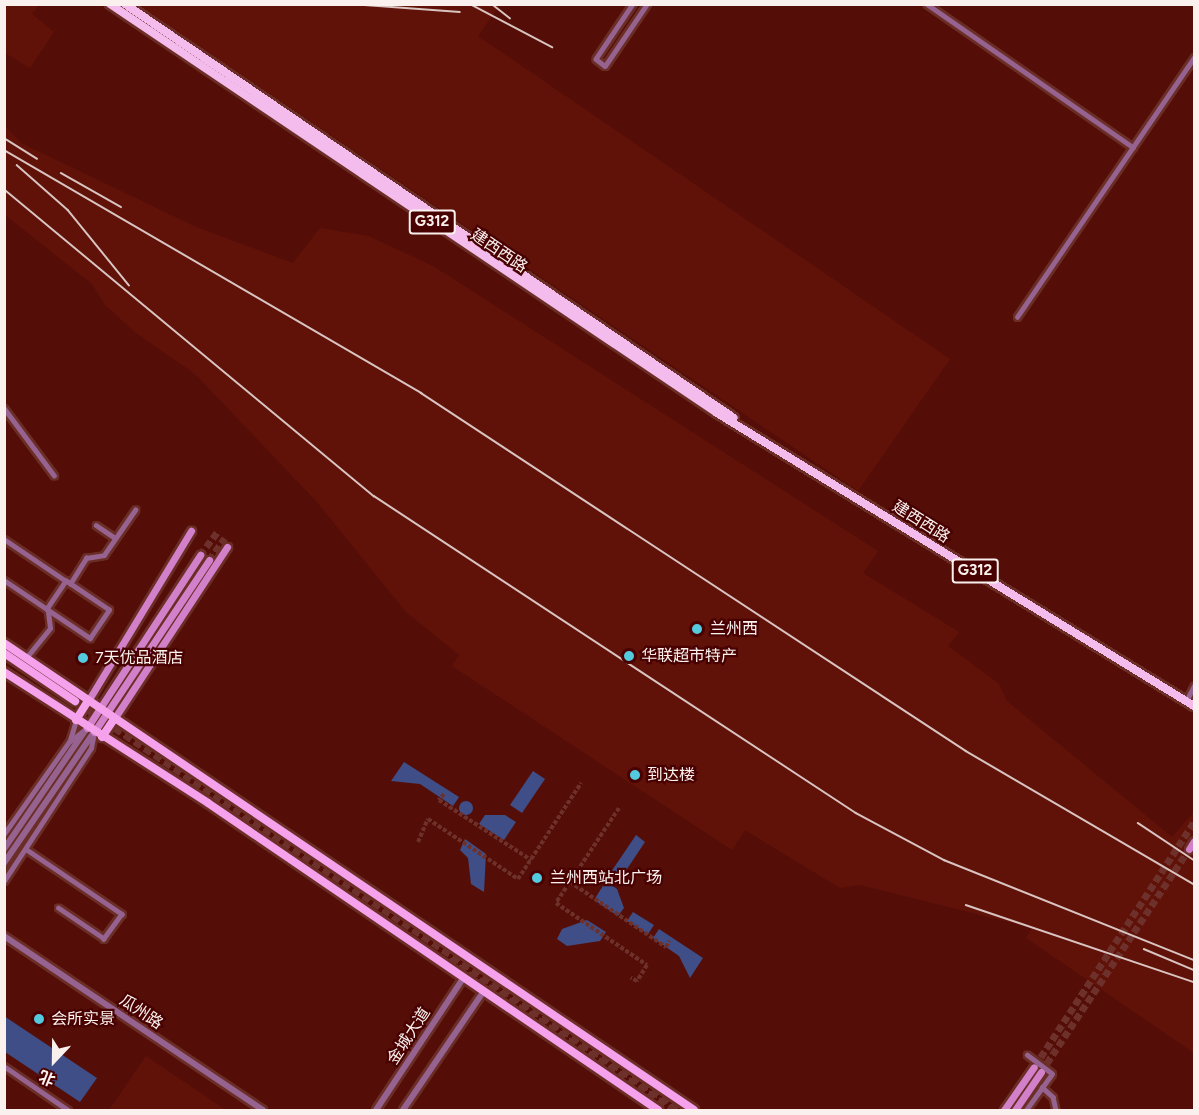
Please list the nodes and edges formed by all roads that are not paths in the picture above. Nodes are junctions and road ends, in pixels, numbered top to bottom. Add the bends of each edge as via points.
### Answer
1 (110, 4) edge
2 (125, 4) edge
3 (633, 4) edge
4 (646, 4) edge
5 (927, 4) edge
6 (1194, 58) edge
7 (1133, 147) junction
8 (1017, 317) dead end
9 (4, 408) edge
10 (756, 436) junction
11 (54, 475) dead end
12 (135, 510) dead end
13 (96, 525) dead end
14 (191, 531) dead end
15 (116, 538) junction
16 (4, 539) edge
17 (227, 547) dead end
18 (200, 555) tunnel mouth
19 (209, 560) tunnel mouth
20 (4, 580) edge
21 (68, 582) junction
22 (47, 609) junction
23 (4, 643) edge
24 (4, 653) edge
25 (26, 658) junction
26 (4, 659) edge
27 (4, 672) edge
28 (1194, 686) edge
29 (88, 701) junction
30 (1186, 701) junction
31 (1194, 706) edge
32 (107, 714) junction
33 (76, 720) junction
34 (94, 732) junction
35 (69, 742) junction
36 (4, 834) edge
37 (1194, 841) edge
38 (4, 849) edge
39 (26, 849) junction
40 (1189, 849) dead end
41 (4, 863) edge
42 (4, 881) edge
43 (58, 908) dead end
44 (4, 936) edge
45 (464, 977) junction
46 (484, 991) junction
47 (1027, 1055) dead end
48 (4, 1066) edge
49 (1034, 1067) tunnel mouth
50 (1041, 1072) tunnel mouth
51 (1042, 1087) junction
52 (68, 1110) edge
53 (263, 1110) edge
54 (376, 1110) edge
55 (404, 1110) edge
56 (658, 1110) edge
57 (694, 1110) edge
58 (1004, 1110) edge
59 (1014, 1110) edge
60 (1026, 1110) edge
61 (1056, 1110) edge

1 - 10 highway, 建西西路 / G312
2 - 10 highway, 建西西路 / G312 via 612,333
3 - 4 street via 596,59 605,66
5 - 7 street
6 - 7 street
7 - 8 street
9 - 11 street
10 - 30 highway, 建西西路 / G312
12 - 15 street
13 - 15 street
14 - 29 main road
15 - 21 street via 104,555 86,558
16 - 21 street
17 - 32 main road
18 - 32 main road
19 - 32 main road
20 - 22 street
21 - 22 street
21 - 22 street via 109,610 90,638
22 - 25 street via 50,628
23 - 25 main road
24 - 26 main road via 74,703
25 - 29 main road
27 - 33 main road
28 - 30 street
29 - 32 main road
29 - 33 main road
30 - 31 highway, 建西西路 / G312
32 - 34 main road
32 - 34 main road
32 - 57 main road
33 - 34 main road
33 - 35 street
34 - 35 street
34 - 38 street
34 - 39 street via 91,748
34 - 41 street
34 - 45 main road
35 - 36 street
37 - 40 main road
39 - 42 street
39 - 43 street via 122,914 104,939
44 - 53 street, 瓜州路
45 - 46 main road
45 - 54 street, 金城大道
46 - 55 street
46 - 56 main road
47 - 51 street via 1052,1074
48 - 52 street
49 - 58 main road
50 - 59 main road
51 - 60 street
51 - 61 street via 1053,1097

